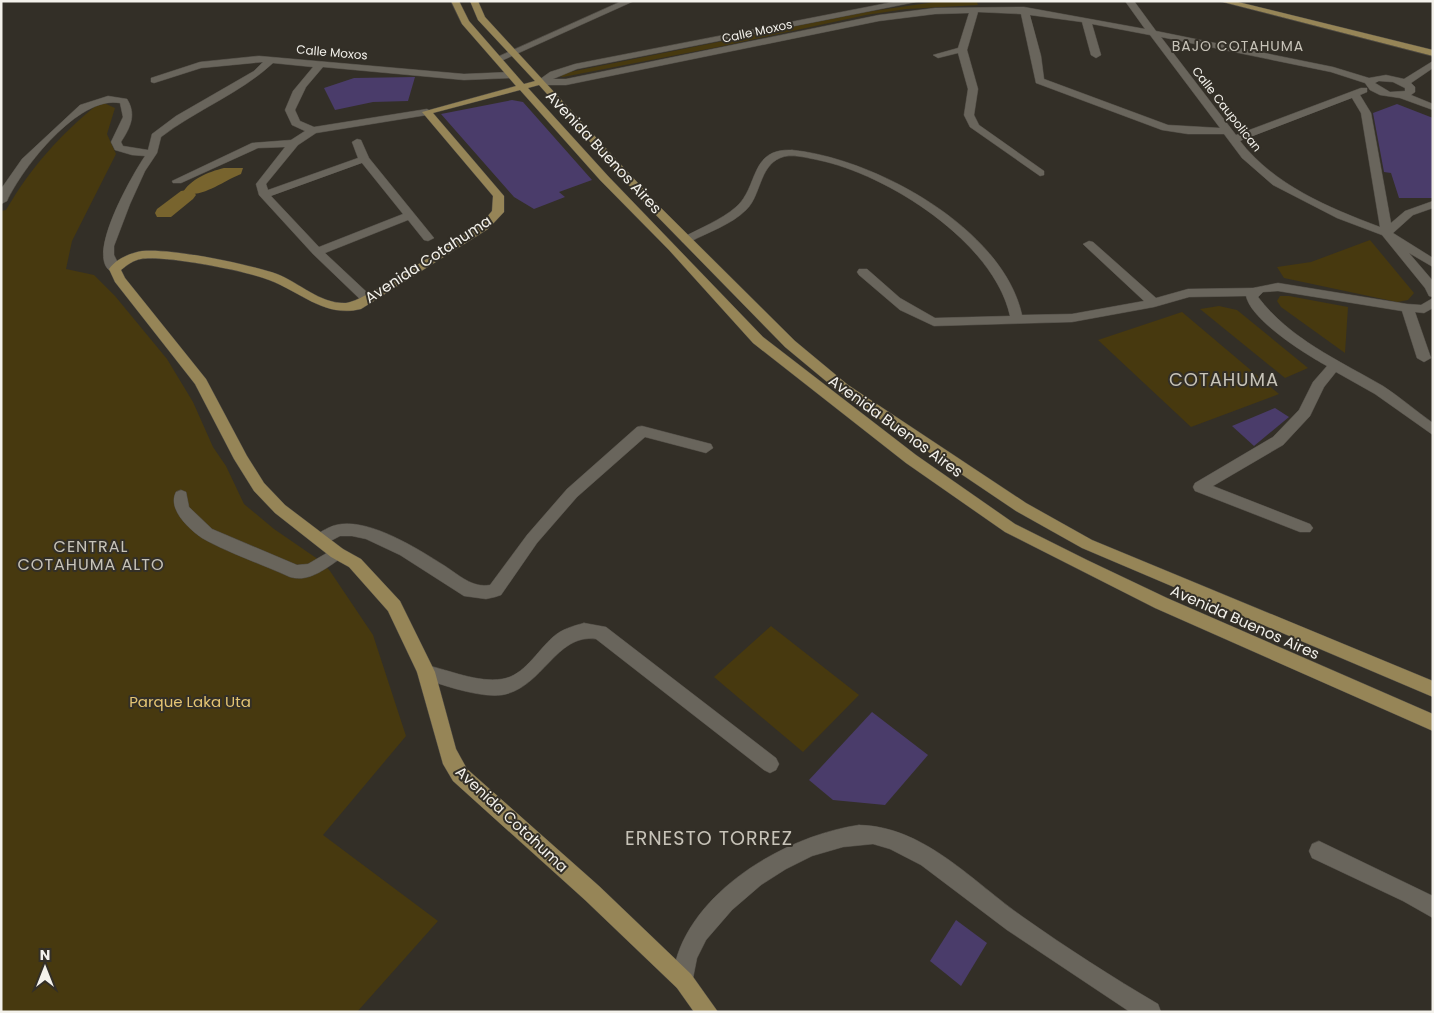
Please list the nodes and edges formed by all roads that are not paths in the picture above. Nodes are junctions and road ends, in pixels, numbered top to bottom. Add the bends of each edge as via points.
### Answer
1 (455, 1) edge
2 (474, 1) edge
3 (630, 1) edge
4 (848, 1) edge
5 (917, 1) edge
6 (997, 1) edge
7 (1130, 1) edge
8 (1223, 1) edge
9 (864, 9) junction
10 (974, 10) junction
11 (1024, 10) junction
12 (1086, 20) junction
13 (1147, 28) junction
14 (962, 50) junction
15 (514, 52) junction
16 (1433, 53) edge
17 (938, 55) dead end
18 (1096, 55) dead end
19 (272, 59) junction
20 (498, 59) junction
21 (1433, 64) edge
22 (320, 65) junction
23 (511, 75) junction
24 (154, 80) dead end
25 (543, 82) junction
26 (1373, 82) junction
27 (1406, 82) junction
28 (522, 87) junction
29 (1355, 94) junction
30 (1400, 95) junction
31 (1433, 98) edge
32 (1433, 107) edge
33 (426, 112) junction
34 (313, 130) junction
35 (1232, 135) junction
36 (357, 142) dead end
37 (294, 143) junction
38 (152, 153) junction
39 (364, 159) junction
40 (1040, 174) dead end
41 (177, 181) dead end
42 (264, 196) junction
43 (1, 201) edge
44 (1433, 204) edge
45 (409, 216) junction
46 (1386, 233) junction
47 (428, 238) dead end
48 (686, 240) junction
49 (1089, 244) dead end
50 (317, 252) junction
51 (1433, 263) edge
52 (115, 269) junction
53 (863, 272) dead end
54 (1254, 292) junction
55 (1433, 292) edge
56 (368, 300) junction
57 (1433, 302) edge
58 (1154, 303) junction
59 (1407, 308) junction
60 (1017, 320) junction
61 (1424, 358) dead end
62 (1334, 366) junction
63 (1433, 430) edge
64 (706, 448) dead end
65 (181, 496) dead end
66 (1304, 528) dead end
67 (321, 540) junction
68 (337, 553) junction
69 (426, 672) junction
70 (1433, 688) edge
71 (1433, 723) edge
72 (770, 764) dead end
73 (1319, 851) dead end
74 (1433, 908) edge
75 (684, 981) junction
76 (707, 1012) edge
77 (1150, 1012) edge

1 - 20 main road, Avenida Buenos Aires via 465,22
2 - 15 main road, Avenida Buenos Aires via 481,18
3 - 15 street
4 - 9 street
5 - 9 street, Calle Moxos
6 - 13 street via 1028,4
7 - 13 street, Calle Caupolican
8 - 16 main road
9 - 25 street, Calle Moxos via 575,67 553,74
10 - 11 street, Calle Moxos
10 - 14 street
10 - 25 street, Calle Moxos via 879,18 566,82
11 - 12 street, Calle Moxos
11 - 35 street via 1039,81 1166,128
12 - 13 street, Calle Moxos
12 - 18 street
13 - 26 street
13 - 35 street, Calle Caupolican
14 - 17 street
14 - 40 street via 973,89 969,115 975,127
15 - 20 street
15 - 25 main road, Avenida Buenos Aires
19 - 22 street, Calle Moxos
19 - 24 street, Calle Moxos via 200,65
19 - 38 street via 257,73 180,118 156,136
20 - 23 main road, Avenida Buenos Aires
21 - 27 street
22 - 23 street, Calle Moxos via 464,77
22 - 34 street via 305,81 290,110 296,123
23 - 28 main road, Avenida Buenos Aires
25 - 28 main road, Calle Moxos
25 - 48 main road, Avenida Buenos Aires via 628,180
26 - 27 street
26 - 29 street
26 - 30 street via 1381,92
27 - 30 street via 1408,93
27 - 31 street
28 - 33 main road
28 - 71 main road, Avenida Buenos Aires via 758,340 911,459 1010,528 1081,564 1161,603
29 - 35 street
29 - 46 street via 1366,113
30 - 32 street
33 - 34 street
33 - 56 main road, Avenida Cotahuma via 499,196 498,212 484,227
34 - 37 street
35 - 46 street, Calle Caupolican via 1246,156 1277,183 1341,216
36 - 39 street
37 - 41 street via 256,144
37 - 42 street via 264,178 261,184
38 - 43 street via 119,148 116,142 129,114 124,101 93,102 28,156 9,182
38 - 52 street via 130,191 108,246
39 - 42 street
39 - 45 street
42 - 50 street
44 - 46 street via 1410,213
45 - 47 street
45 - 50 street
46 - 51 street, Calle Caupolican
46 - 55 street
48 - 60 street via 743,207 765,164 776,155 788,152 817,156 852,165 896,187 944,219 973,244 992,269 1012,299
48 - 70 main road, Avenida Buenos Aires via 790,344 843,388 1020,507 1087,544
49 - 58 street
50 - 56 street
52 - 56 main road, Avenida Cotahuma via 134,257 155,255 268,275 332,307 344,308
52 - 67 main road, Avenida Cotahuma via 119,279 201,382 259,487 280,509
53 - 60 street via 895,302 934,322
54 - 58 street via 1188,293
54 - 59 street via 1278,287
54 - 62 street via 1251,297 1267,318
57 - 59 street via 1424,309
58 - 60 street via 1090,316
59 - 61 street
62 - 63 street via 1379,391
62 - 66 street via 1318,385 1305,413 1278,441 1200,487
64 - 67 street via 642,431 572,493 532,539 495,590 470,591 378,536 355,530 338,530
65 - 68 street via 182,509 208,533 296,572 312,570
67 - 68 main road, Avenida Cotahuma
68 - 69 main road, Avenida Cotahuma via 355,564 394,606
69 - 72 street via 489,687 502,687 518,682 568,634 591,629 600,632
69 - 75 main road, Avenida Cotahuma via 447,749 460,775
73 - 74 street
75 - 76 main road, Avenida Cotahuma
75 - 77 street via 696,935 731,896 768,867 815,846 845,837 873,835 902,843 928,859 1014,922

